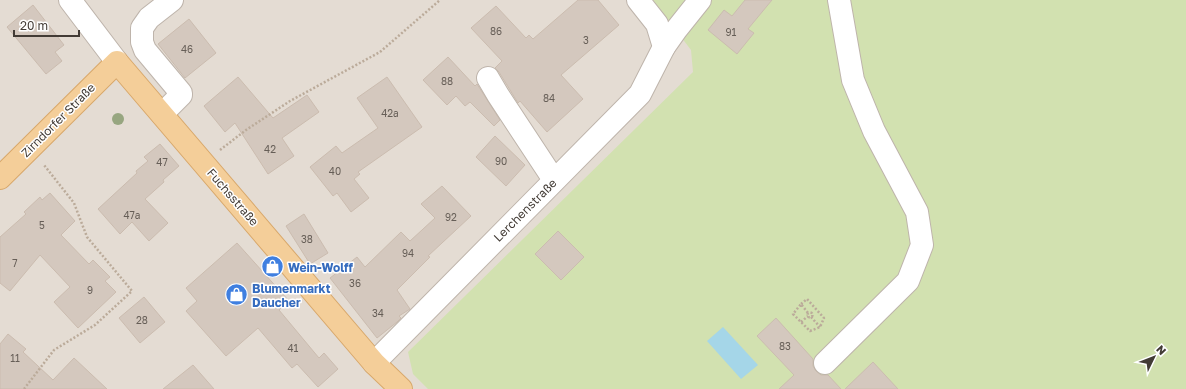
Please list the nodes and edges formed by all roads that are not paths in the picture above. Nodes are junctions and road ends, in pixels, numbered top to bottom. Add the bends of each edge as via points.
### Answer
1 (70, 0) edge
2 (172, 0) edge
3 (638, 0) edge
4 (700, 0) edge
5 (839, 0) edge
6 (664, 47) junction
7 (117, 62) junction
8 (488, 78) dead end
9 (162, 114) junction
10 (0, 178) edge
11 (554, 180) junction
12 (374, 363) junction
13 (825, 363) dead end
14 (401, 389) edge

1 - 7 street, Fuchsstraße
2 - 9 street via 149,18 142,28 145,50 181,93 181,96
3 - 6 street via 656,24
4 - 6 street, Lerchenstraße
5 - 13 street via 853,80 874,131 918,212 922,245 908,281
6 - 11 street, Lerchenstraße via 640,94
7 - 9 main road, Fuchsstraße
7 - 10 main road, Zirndorfer Straße
8 - 11 street
9 - 12 main road, Fuchsstraße
11 - 12 street, Lerchenstraße
12 - 14 main road, Fuchsstraße

